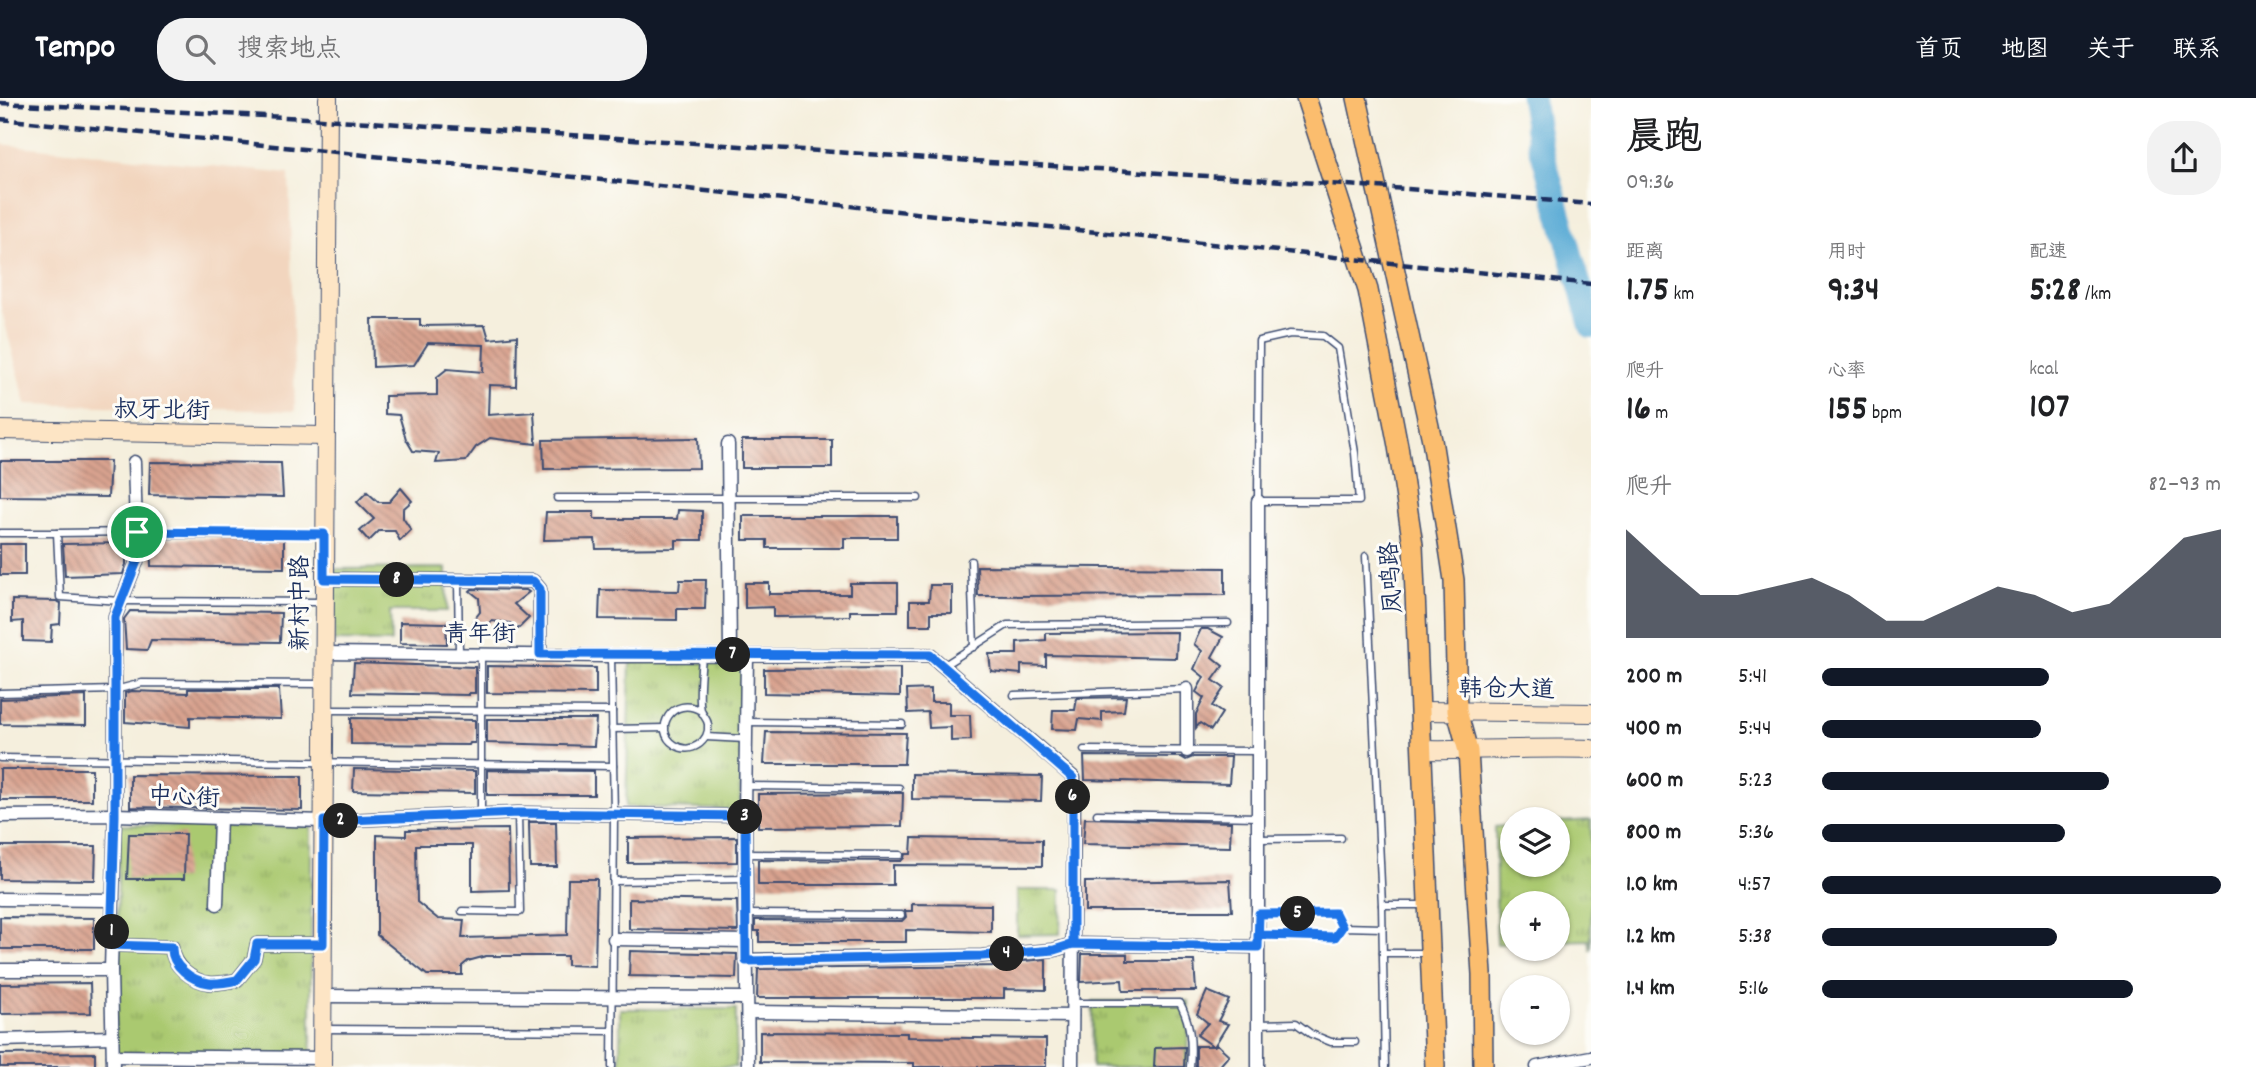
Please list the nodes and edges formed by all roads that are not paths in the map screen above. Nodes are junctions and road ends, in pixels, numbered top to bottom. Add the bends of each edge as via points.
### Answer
1 (328, 98) edge
2 (1306, 98) edge
3 (1357, 98) edge
4 (0, 430) edge
5 (324, 436) junction
6 (728, 444) dead end
7 (134, 462) dead end
8 (557, 498) dead end
9 (918, 498) dead end
10 (728, 499) junction
11 (1258, 501) junction
12 (137, 532) junction
13 (0, 533) edge
14 (57, 533) junction
15 (324, 534) junction
16 (1366, 556) dead end
17 (971, 561) dead end
18 (324, 579) junction
19 (457, 580) junction
20 (121, 601) junction
21 (323, 602) junction
22 (1228, 623) dead end
23 (974, 646) junction
24 (323, 653) junction
25 (459, 654) junction
26 (481, 654) junction
27 (540, 654) junction
28 (730, 655) junction
29 (747, 655) junction
30 (611, 656) junction
31 (702, 656) junction
32 (943, 666) junction
33 (324, 684) junction
34 (1186, 688) joint
35 (115, 690) junction
36 (0, 693) edge
37 (1014, 695) dead end
38 (324, 710) junction
39 (481, 710) junction
40 (612, 711) junction
41 (701, 711) junction
42 (1422, 711) junction
43 (1457, 711) junction
44 (1591, 713) edge
45 (746, 722) junction
46 (902, 724) dead end
47 (665, 728) junction
48 (612, 729) junction
49 (706, 737) junction
50 (745, 739) junction
51 (1591, 749) edge
52 (1084, 750) dead end
53 (1423, 750) junction
54 (1187, 751) junction
55 (1258, 751) junction
56 (1468, 751) junction
57 (0, 758) edge
58 (115, 758) junction
59 (324, 762) junction
60 (482, 764) junction
61 (613, 766) junction
62 (745, 786) junction
63 (899, 788) dead end
64 (518, 813) junction
65 (481, 814) junction
66 (614, 814) junction
67 (1097, 814) dead end
68 (0, 816) edge
69 (115, 816) junction
70 (745, 816) junction
71 (1259, 817) junction
72 (220, 818) junction
73 (324, 821) junction
74 (1341, 838) dead end
75 (1259, 839) junction
76 (745, 854) junction
77 (900, 855) dead end
78 (745, 879) junction
79 (614, 881) junction
80 (0, 899) edge
81 (113, 900) junction
82 (217, 904) dead end
83 (1382, 905) junction
84 (1429, 905) junction
85 (462, 911) dead end
86 (746, 914) junction
87 (1259, 914) junction
88 (901, 915) dead end
89 (1342, 927) junction
90 (1383, 928) junction
91 (614, 939) junction
92 (746, 941) junction
93 (1258, 941) junction
94 (323, 944) junction
95 (1073, 944) junction
96 (111, 945) junction
97 (1383, 953) junction
98 (1430, 953) junction
99 (746, 961) junction
100 (0, 970) edge
101 (111, 970) junction
102 (322, 996) junction
103 (614, 998) junction
104 (746, 998) junction
105 (1072, 1009) junction
106 (748, 1012) junction
107 (1258, 1024) junction
108 (323, 1028) junction
109 (612, 1031) junction
110 (113, 1037) junction
111 (0, 1040) edge
112 (1355, 1042) dead end
113 (1591, 1058) edge
114 (113, 1062) edge
115 (322, 1063) edge
116 (612, 1067) edge
117 (748, 1067) edge
118 (1072, 1067) edge
119 (1190, 1067) edge
120 (1258, 1067) edge
121 (1385, 1067) edge
122 (1435, 1067) edge
123 (1483, 1067) edge
124 (1536, 1067) edge

1 - 5 street, 新村中路
2 - 42 main road, 凤鸣路 via 1368,290 1398,446 1413,545
3 - 43 main road via 1432,440 1454,580
4 - 5 street, 叔牙北街
5 - 15 street, 新村中路
6 - 10 street
7 - 12 street
8 - 10 lane
9 - 10 lane
10 - 28 street
11 - 11 lane via 1359,501 1338,348 1323,336 1290,334 1259,341
11 - 55 street
12 - 14 lane
12 - 15 lane
12 - 20 street via 137,561
13 - 14 lane
14 - 20 lane via 60,597
15 - 18 street, 新村中路
16 - 83 lane
17 - 23 lane
18 - 19 street
18 - 21 street, 新村中路
19 - 25 lane
19 - 27 street via 533,581 540,589
20 - 21 lane
20 - 35 street via 115,617
21 - 24 street, 新村中路
22 - 23 lane via 1007,625
23 - 32 lane
24 - 25 street, 青年街
24 - 33 street, 新村中路
25 - 26 street, 青年街
26 - 27 street, 青年街
26 - 39 lane
27 - 30 street, 青年街
28 - 29 street, 青年街
28 - 31 street, 青年街
29 - 32 street, 青年街 via 930,655
29 - 45 street
30 - 31 street, 青年街
30 - 40 lane
31 - 41 lane
32 - 95 street via 1073,778
33 - 35 lane via 142,683
33 - 38 street, 新村中路
34 - 37 lane
34 - 54 street
35 - 36 lane
35 - 58 street
38 - 39 lane
38 - 59 street, 新村中路
39 - 40 lane
39 - 60 lane
40 - 48 lane
41 - 47 lane via 680,707 669,715
41 - 49 lane via 708,723
42 - 43 street, 韩仓大道
42 - 53 main road, 凤鸣路
43 - 44 street, 韩仓大道
43 - 56 main road
45 - 46 lane
45 - 50 street
47 - 48 lane
47 - 49 lane via 670,741 681,748 695,747
48 - 61 lane
49 - 50 lane
50 - 62 street
51 - 56 street
52 - 54 lane
53 - 56 street
53 - 84 main road, 凤鸣路
54 - 55 lane
55 - 71 street
56 - 123 main road
57 - 58 lane
58 - 59 lane
58 - 69 street
59 - 60 lane
59 - 73 street, 新村中路
60 - 61 lane
60 - 65 lane
61 - 66 lane
62 - 63 lane
62 - 70 street
64 - 65 street, 中心街
64 - 66 street, 中心街
64 - 85 lane via 520,912
65 - 73 street, 中心街
66 - 70 street, 中心街
66 - 79 lane
67 - 71 lane
68 - 69 street, 中心街
69 - 72 street, 中心街
69 - 81 street
70 - 76 street
71 - 75 street
72 - 73 street, 中心街
72 - 82 street
73 - 94 street, 新村中路
74 - 75 lane
75 - 87 street
76 - 77 lane
76 - 78 street
78 - 79 lane
78 - 86 street
79 - 91 lane
80 - 81 street
81 - 96 street
83 - 84 lane
83 - 90 lane
84 - 98 main road, 凤鸣路
86 - 88 lane
86 - 92 street
87 - 89 lane via 1335,913
87 - 93 street
89 - 90 lane
89 - 93 lane via 1335,937
90 - 97 lane
91 - 92 street
91 - 103 lane
92 - 99 street
93 - 95 street
93 - 107 street
94 - 96 street via 257,944 254,959 237,980 210,983 183,970 174,960 172,947
94 - 102 street, 新村中路
95 - 99 street via 982,956
95 - 105 street
96 - 101 street
97 - 98 lane
97 - 121 lane
98 - 122 main road, 凤鸣路
99 - 104 street
100 - 101 street
101 - 110 street
102 - 103 street
102 - 108 street, 新村中路
103 - 104 street
103 - 109 lane
104 - 106 street
105 - 106 street
105 - 118 street
105 - 119 lane via 1180,1003 1192,1045
106 - 117 street
107 - 112 lane via 1296,1023 1331,1042
107 - 120 street
108 - 109 lane
108 - 115 street, 新村中路
109 - 116 lane
110 - 111 street
110 - 114 street
113 - 124 street
114 - 115 street

